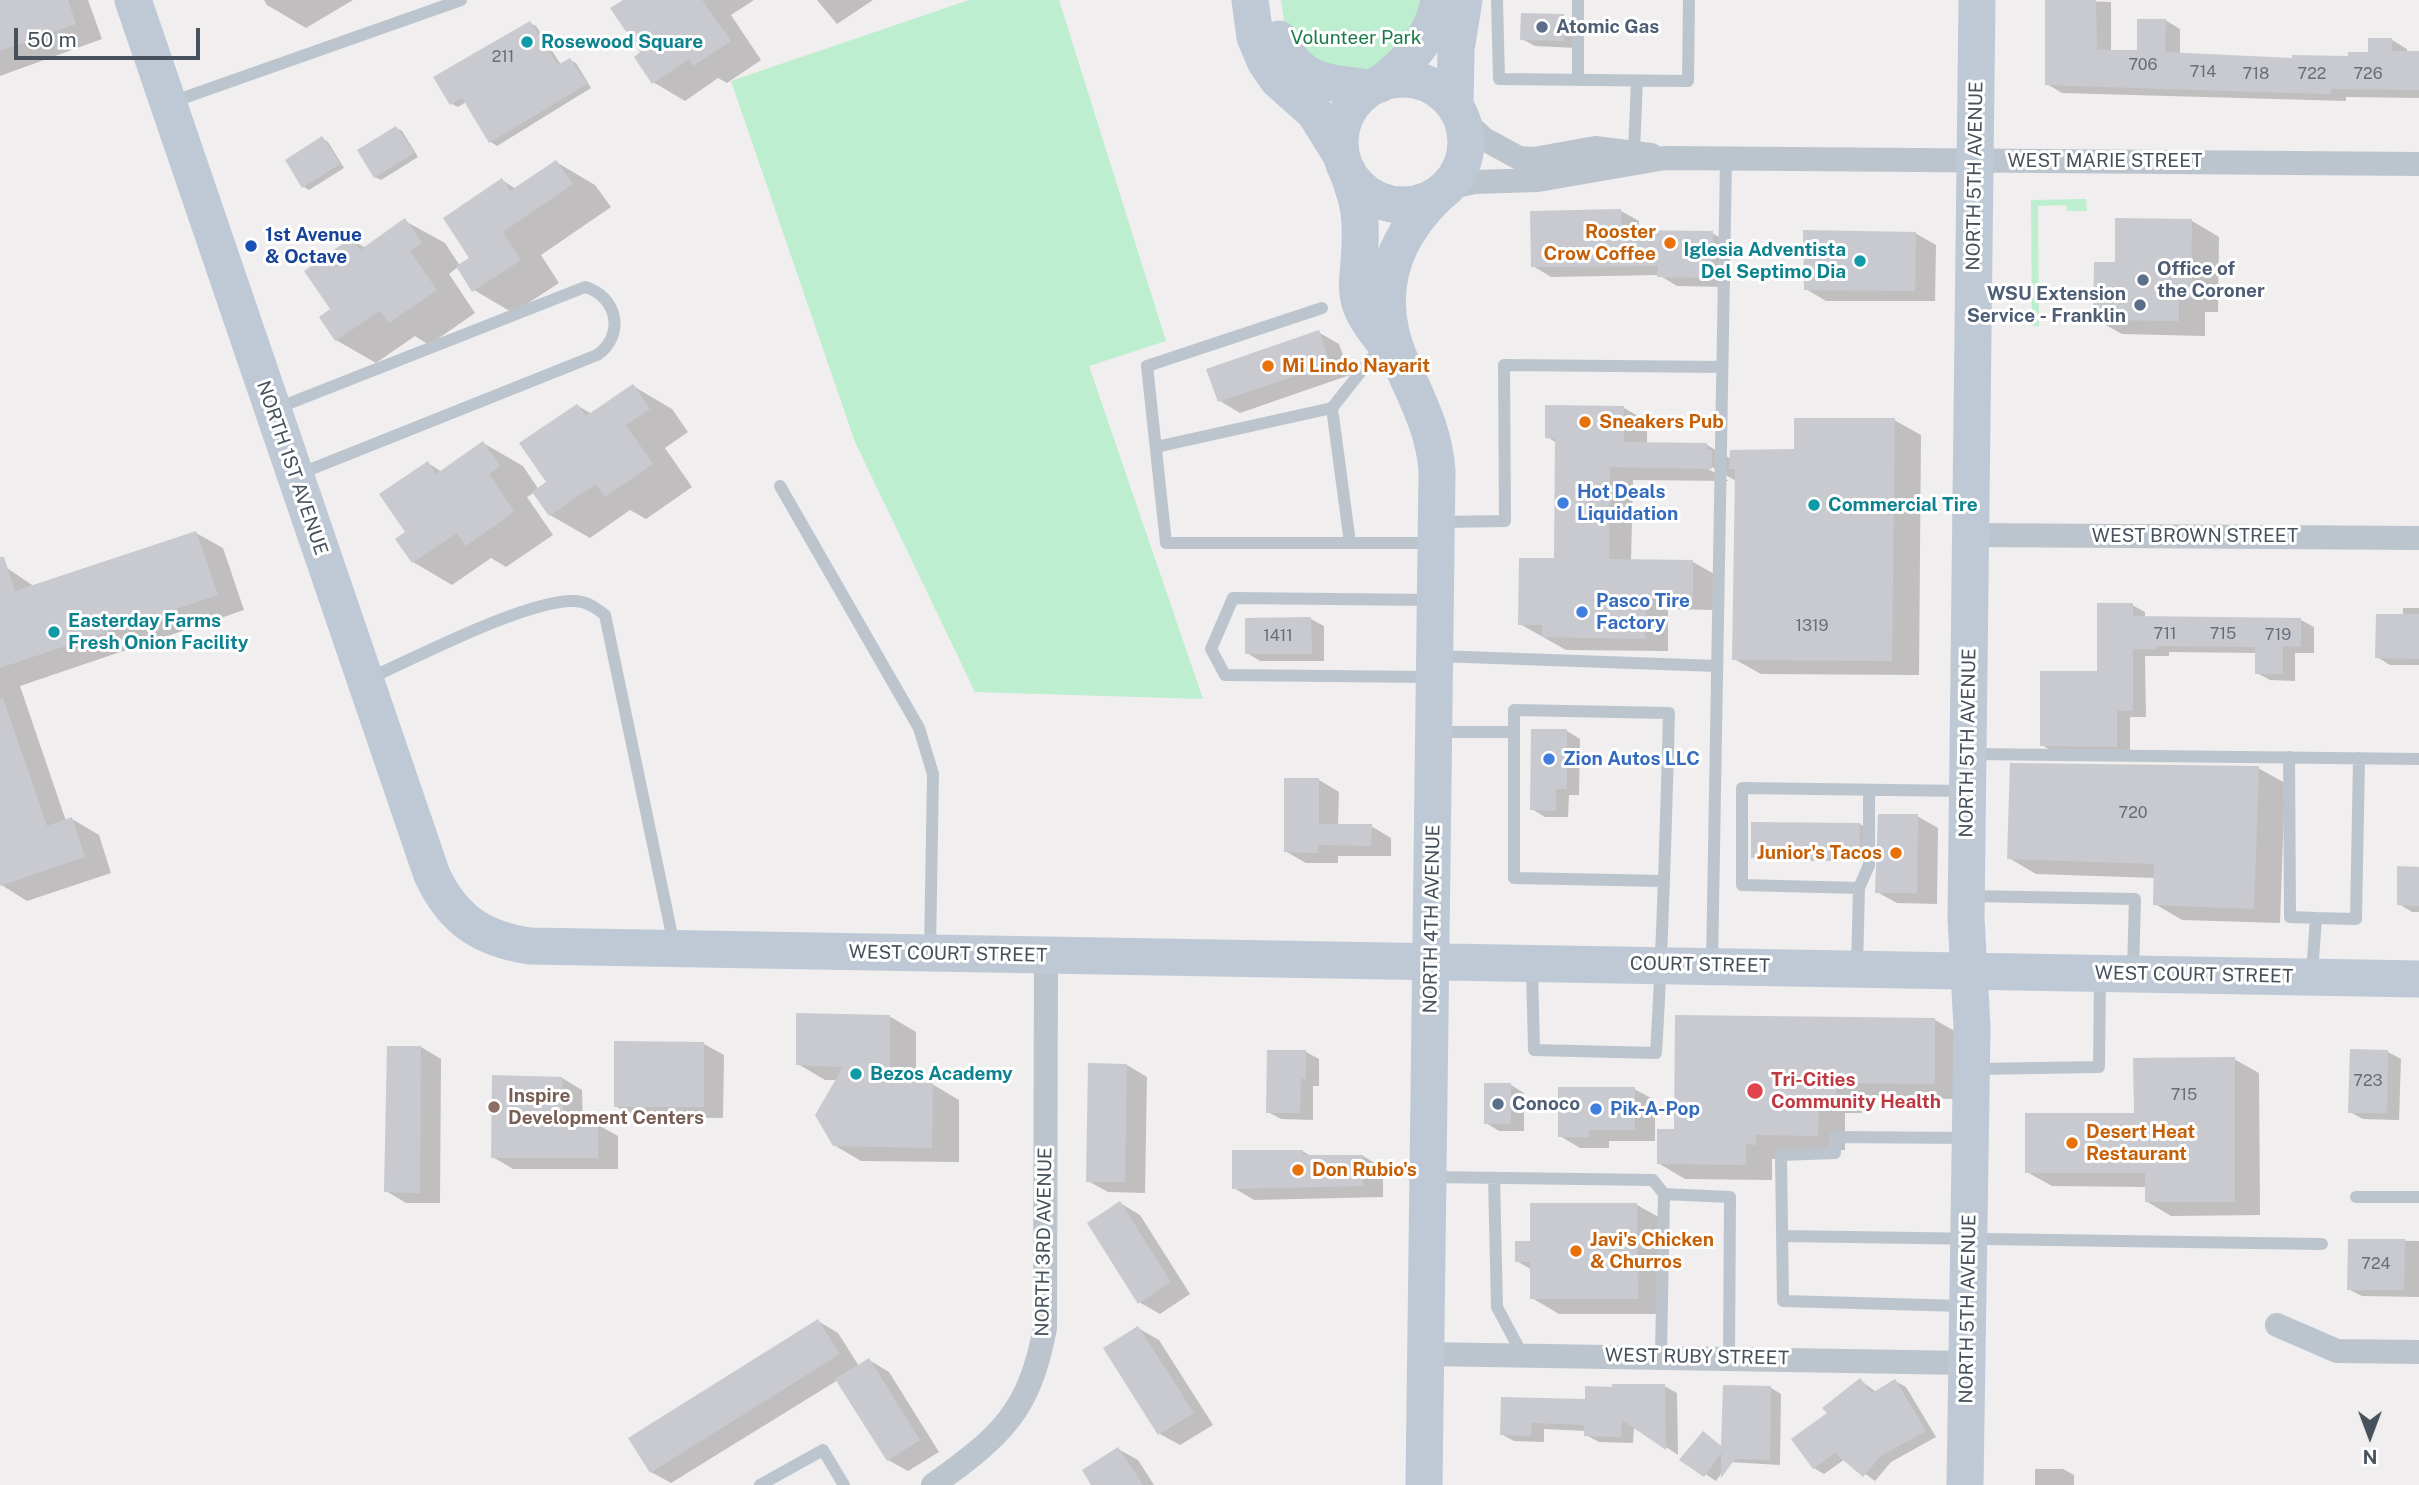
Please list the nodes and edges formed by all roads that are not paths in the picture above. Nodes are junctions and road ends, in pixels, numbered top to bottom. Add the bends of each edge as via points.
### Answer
1 (133, 0) edge
2 (461, 0) edge
3 (1250, 0) edge
4 (1273, 0) edge
5 (1440, 0) edge
6 (1464, 0) edge
7 (1497, 0) edge
8 (1578, 0) edge
9 (1689, 0) edge
10 (1977, 0) edge
11 (1578, 80) junction
12 (1637, 81) junction
13 (1375, 86) junction
14 (168, 103) junction
15 (1458, 112) junction
16 (1634, 151) junction
17 (1665, 158) junction
18 (1726, 159) junction
19 (1975, 161) junction
20 (1344, 162) junction
21 (2419, 164) edge
22 (1442, 192) junction
23 (1322, 308) dead end
24 (1392, 351) junction
25 (1722, 367) junction
26 (1332, 408) junction
27 (273, 410) junction
28 (1156, 447) junction
29 (295, 476) junction
30 (780, 486) dead end
31 (1436, 533) junction
32 (1970, 535) junction
33 (2419, 538) edge
34 (1350, 543) junction
35 (1435, 600) junction
36 (1717, 666) junction
37 (1435, 667) junction
38 (365, 680) junction
39 (1434, 732) junction
40 (1514, 732) junction
41 (1968, 754) junction
42 (2289, 757) junction
43 (2359, 758) junction
44 (2419, 759) edge
45 (1869, 790) junction
46 (1967, 791) junction
47 (1664, 881) junction
48 (1859, 888) junction
49 (1966, 896) junction
50 (2316, 918) junction
51 (469, 926) joint
52 (675, 949) junction
53 (930, 954) junction
54 (1046, 955) junction
55 (1432, 962) junction
56 (1532, 963) junction
57 (1662, 965) junction
58 (1712, 965) junction
59 (1857, 968) junction
60 (1968, 971) junction
61 (2117, 974) junction
62 (2312, 977) junction
63 (2419, 979) edge
64 (1971, 1069) junction
65 (1970, 1138) junction
66 (1429, 1177) junction
67 (1494, 1178) junction
68 (1664, 1194) junction
69 (2356, 1197) dead end
70 (2419, 1197) edge
71 (1782, 1236) junction
72 (1969, 1237) junction
73 (2322, 1244) dead end
74 (1968, 1307) junction
75 (2277, 1325) dead end
76 (2419, 1352) edge
77 (1426, 1354) junction
78 (1522, 1354) junction
79 (1661, 1356) junction
80 (1730, 1357) junction
81 (1967, 1363) junction
82 (760, 1485) edge
83 (844, 1485) edge
84 (933, 1485) edge
85 (1424, 1485) edge
86 (1965, 1485) edge

1 - 14 street, NORTH 1ST AVENUE
2 - 14 lane
3 - 20 street via 1255,37 1265,61 1315,113
4 - 13 street via 1278,36 1300,68 1329,84
5 - 13 street via 1430,32 1417,51
6 - 15 street via 1456,49
7 - 11 lane via 1499,79
8 - 11 lane
9 - 12 lane via 1688,81
10 - 19 street, NORTH 5TH AVENUE
11 - 12 lane
12 - 16 lane
13 - 15 street via 1413,80 1443,94
13 - 20 street via 1354,101 1344,120
14 - 27 street, NORTH 1ST AVENUE
15 - 16 street, WEST MARIE STREET via 1484,139 1519,158 1579,149
15 - 22 street via 1465,152 1458,172
16 - 17 street, WEST MARIE STREET
17 - 18 street, WEST MARIE STREET
17 - 22 street, WEST MARIE STREET via 1538,180 1475,182
18 - 19 street, WEST MARIE STREET
18 - 25 lane
19 - 21 street, WEST MARIE STREET
19 - 32 street, NORTH 5TH AVENUE
20 - 22 street via 1367,194 1382,201 1416,204
20 - 24 street, NORTH 4TH AVENUE via 1359,212 1357,295 1367,321
22 - 24 street, NORTH 4TH AVENUE via 1403,237 1390,269
23 - 28 lane via 1147,366
24 - 26 lane
24 - 31 street, NORTH 4TH AVENUE via 1420,401 1433,440
25 - 31 lane via 1504,365 1505,521
25 - 36 lane
26 - 28 lane
26 - 34 lane
27 - 29 street, NORTH 1ST AVENUE
27 - 29 lane via 585,287 607,299 614,313 614,335 609,347 597,355
28 - 34 lane via 1166,544
29 - 38 street, NORTH 1ST AVENUE
30 - 53 lane via 919,728 933,774
31 - 34 lane
31 - 35 street, NORTH 4TH AVENUE
32 - 33 street, WEST BROWN STREET
32 - 41 street, NORTH 5TH AVENUE
35 - 37 street, NORTH 4TH AVENUE
35 - 37 lane via 1233,598 1211,649 1225,675
36 - 37 lane
36 - 58 lane
37 - 39 street, NORTH 4TH AVENUE
38 - 51 street, NORTH 1ST AVENUE via 432,875 453,912
38 - 52 lane via 554,603 578,601 605,615
39 - 40 lane
39 - 55 street, NORTH 4TH AVENUE
40 - 47 lane via 1514,878
40 - 47 lane via 1514,710 1669,713
41 - 42 lane
41 - 46 street, NORTH 5TH AVENUE
42 - 43 lane
42 - 50 lane via 2290,917
43 - 44 lane
43 - 50 lane via 2356,919
45 - 46 lane
45 - 48 lane via 1869,865
45 - 48 lane via 1742,788 1742,886
46 - 49 street, NORTH 5TH AVENUE
47 - 57 lane
48 - 59 lane
49 - 60 street, NORTH 5TH AVENUE
49 - 61 lane via 2136,899
50 - 62 lane
51 - 52 street, WEST COURT STREET via 507,943 530,946
52 - 53 street, WEST COURT STREET
53 - 54 street, WEST COURT STREET
54 - 55 street, WEST COURT STREET
54 - 84 street, NORTH 3RD AVENUE via 1045,1328 1038,1362 1028,1393 1003,1428
55 - 56 street, COURT STREET
55 - 66 street, NORTH 4TH AVENUE
56 - 57 street, COURT STREET
56 - 57 lane via 1534,1050 1656,1053
57 - 58 street, COURT STREET
58 - 59 street, COURT STREET
59 - 60 street, COURT STREET
60 - 61 street, WEST COURT STREET
60 - 64 street, NORTH 5TH AVENUE
61 - 62 street, WEST COURT STREET
61 - 64 lane via 2099,1068
62 - 63 street, WEST COURT STREET
64 - 65 street, NORTH 5TH AVENUE
65 - 71 lane via 1835,1137 1835,1153 1781,1155
65 - 72 street, NORTH 5TH AVENUE
66 - 67 lane
66 - 77 street, NORTH 4TH AVENUE
67 - 68 lane via 1653,1180
67 - 78 lane via 1497,1307
68 - 79 lane
68 - 80 lane via 1730,1197
69 - 70 lane
71 - 72 lane
71 - 74 lane via 1783,1301
72 - 73 lane
72 - 74 street, NORTH 5TH AVENUE
74 - 81 street, NORTH 5TH AVENUE
75 - 76 street via 2337,1351
77 - 78 street, WEST RUBY STREET
77 - 85 street, NORTH 4TH AVENUE
78 - 79 street, WEST RUBY STREET
79 - 80 street, WEST RUBY STREET
80 - 81 street, WEST RUBY STREET
81 - 86 street, NORTH 5TH AVENUE
82 - 83 lane via 823,1450

